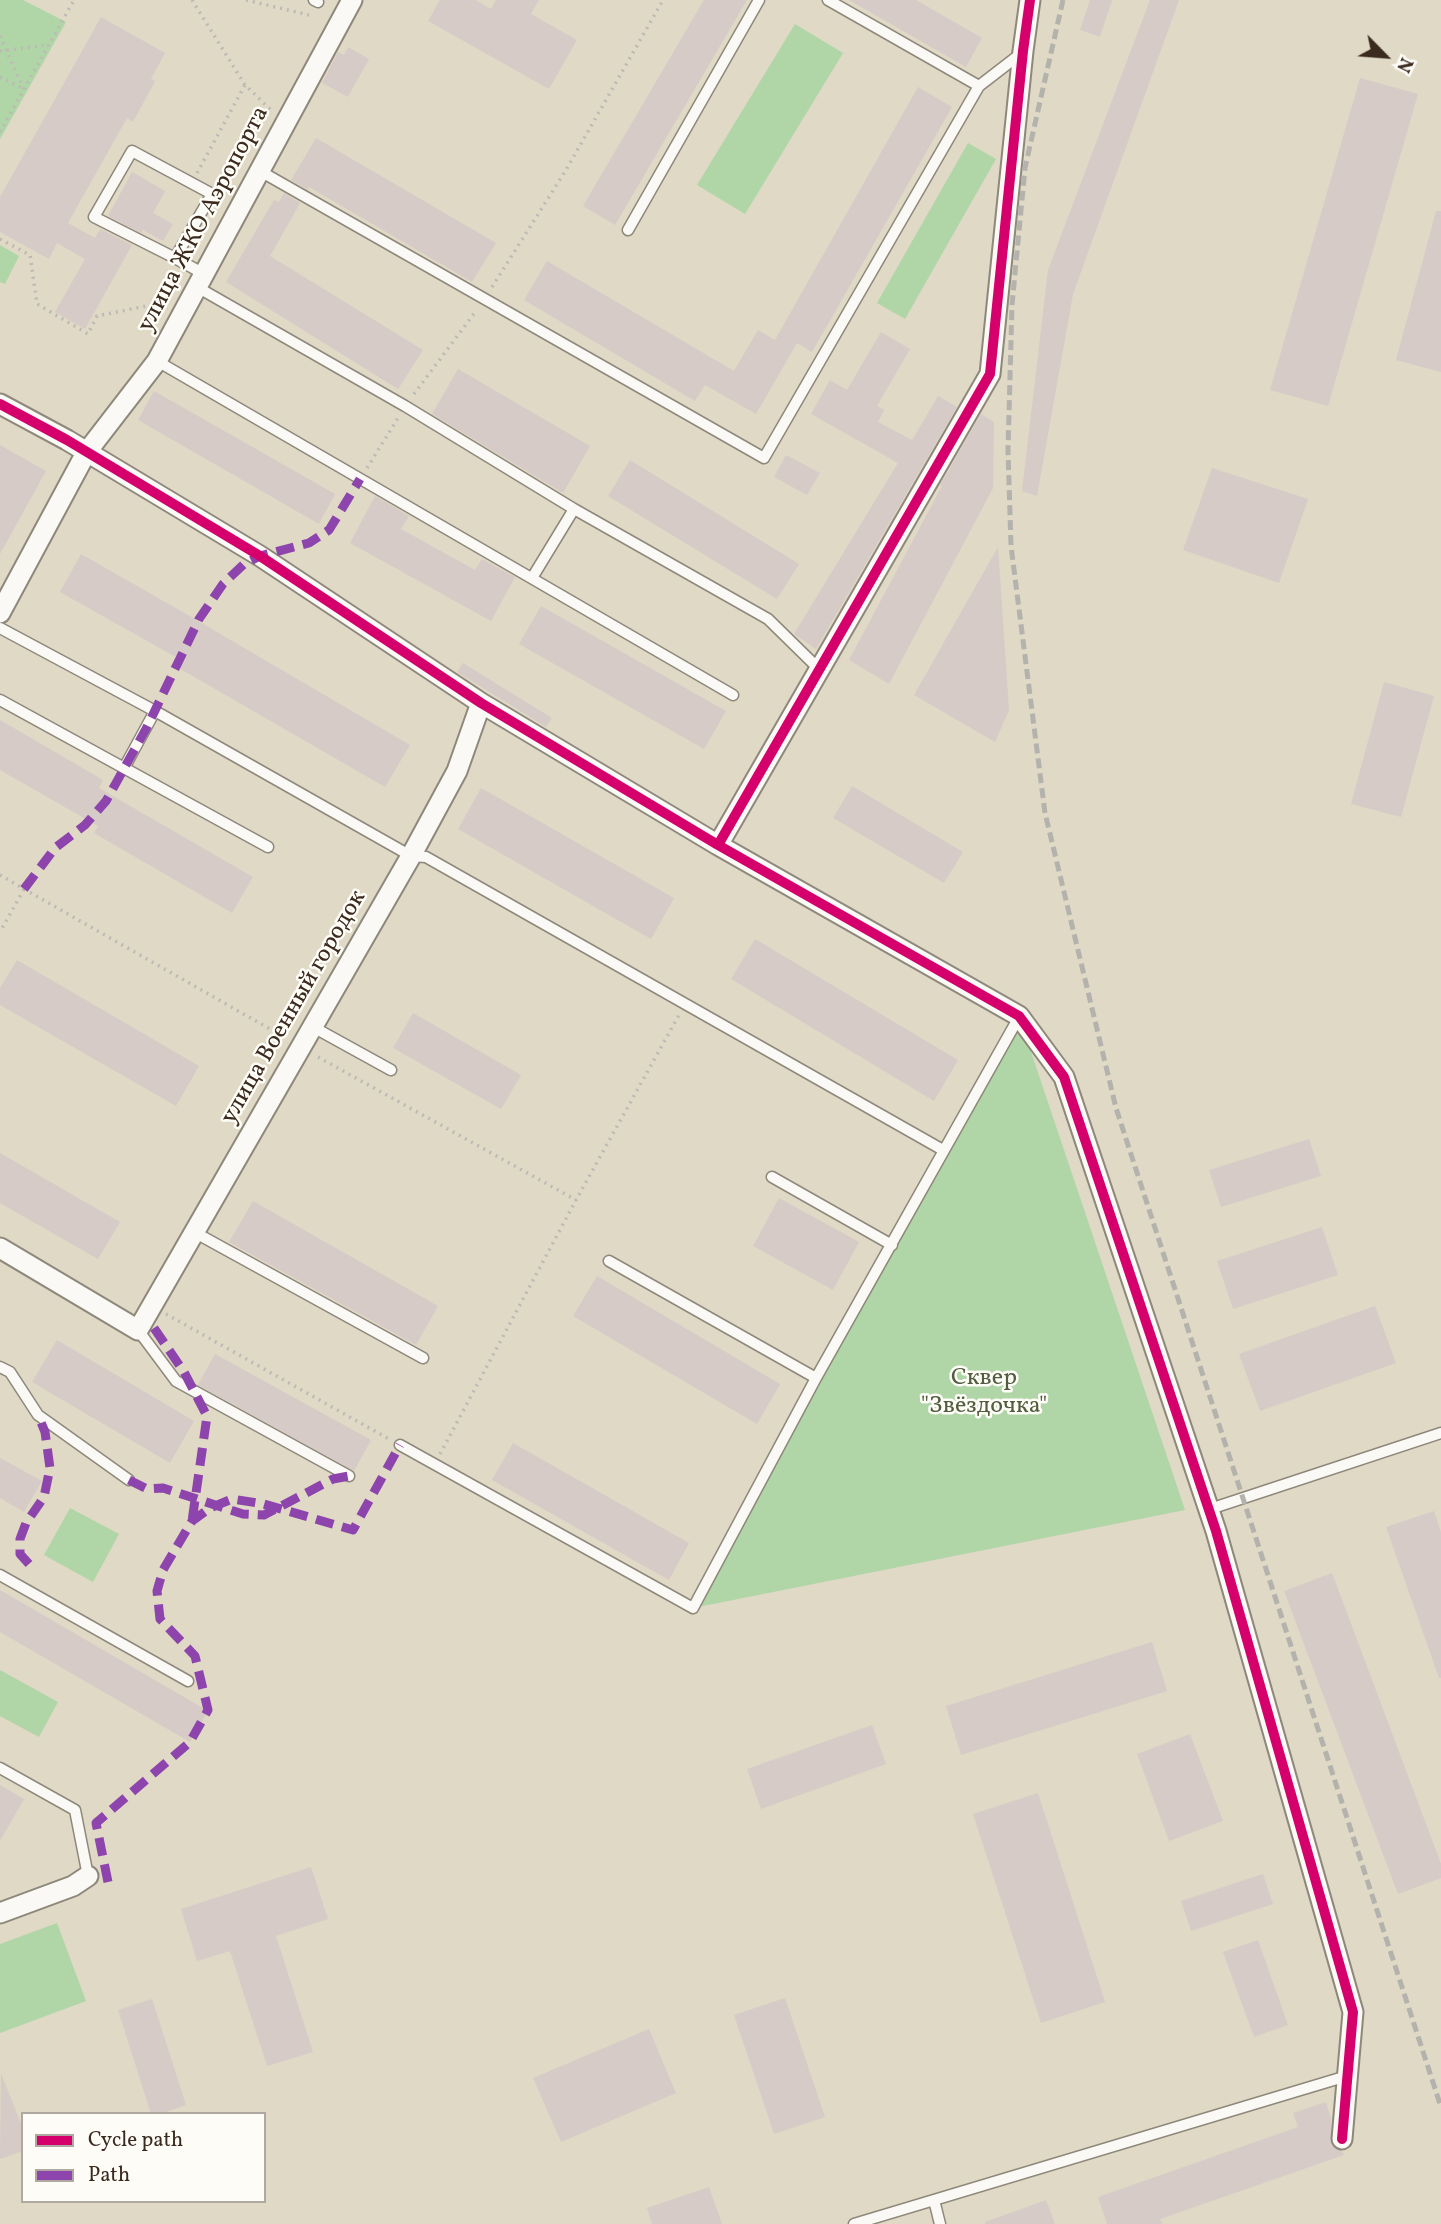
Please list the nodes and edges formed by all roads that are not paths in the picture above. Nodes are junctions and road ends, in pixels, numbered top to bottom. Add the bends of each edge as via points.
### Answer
1 (352, 0) edge
2 (759, 0) edge
3 (828, 0) edge
4 (1030, 0) edge
5 (1023, 51) junction
6 (979, 86) junction
7 (260, 171) junction
8 (628, 230) dead end
9 (175, 258) junction
10 (200, 280) junction
11 (157, 361) junction
12 (0, 404) edge
13 (86, 453) junction
14 (574, 509) junction
15 (532, 578) junction
16 (0, 613) edge
17 (0, 628) edge
18 (819, 669) junction
19 (733, 695) dead end
20 (0, 700) edge
21 (481, 703) junction
22 (155, 711) junction
23 (124, 768) junction
24 (718, 845) junction
25 (268, 848) dead end
26 (411, 856) junction
27 (1019, 1016) junction
28 (313, 1027) junction
29 (391, 1070) dead end
30 (943, 1150) junction
31 (772, 1177) dead end
32 (194, 1232) junction
33 (891, 1245) junction
34 (0, 1248) edge
35 (609, 1261) dead end
36 (138, 1330) junction
37 (423, 1357) dead end
38 (0, 1367) edge
39 (816, 1378) junction
40 (1441, 1433) edge
41 (400, 1445) road end
42 (349, 1476) dead end
43 (129, 1480) dead end
44 (1210, 1509) junction
45 (0, 1574) edge
46 (188, 1681) dead end
47 (0, 1768) edge
48 (88, 1876) joint
49 (0, 1913) edge
50 (1348, 2076) junction
51 (1342, 2139) dead end
52 (933, 2200) junction
53 (854, 2224) edge
54 (940, 2224) edge

1 - 7 street, улица ЖКО Аэропорта
2 - 8 lane
3 - 6 lane
4 - 5 street
5 - 6 lane
5 - 18 street via 990,374
6 - 7 lane via 764,458
7 - 10 street, улица ЖКО Аэропорта
9 - 9 lane via 212,194 132,151 94,216
9 - 10 lane
10 - 11 street, улица ЖКО Аэропорта
10 - 14 lane
11 - 13 street, улица ЖКО Аэропорта
11 - 15 lane
12 - 13 street
13 - 16 street, улица ЖКО Аэропорта
13 - 21 street via 260,556
14 - 15 lane
14 - 18 lane via 768,619
15 - 19 lane
17 - 22 lane
18 - 24 street
20 - 23 lane
21 - 24 street
21 - 26 street, улица Военный городок via 457,771
22 - 23 lane
22 - 26 lane
23 - 25 lane
24 - 27 street
26 - 28 street, улица Военный городок
26 - 30 lane via 426,858
27 - 30 lane
27 - 44 street via 1064,1077
28 - 29 lane
28 - 32 street, улица Военный городок
30 - 33 lane
31 - 33 lane
32 - 36 street, улица Военный городок
32 - 37 lane
33 - 39 lane
34 - 36 street
35 - 39 lane
36 - 42 lane via 176,1381
38 - 43 lane via 10,1372 38,1415
39 - 41 lane via 693,1608
40 - 44 lane
44 - 50 street via 1353,2012
45 - 46 lane
47 - 48 lane via 75,1810
48 - 49 street
50 - 51 street
50 - 52 lane
52 - 53 lane
52 - 54 lane

